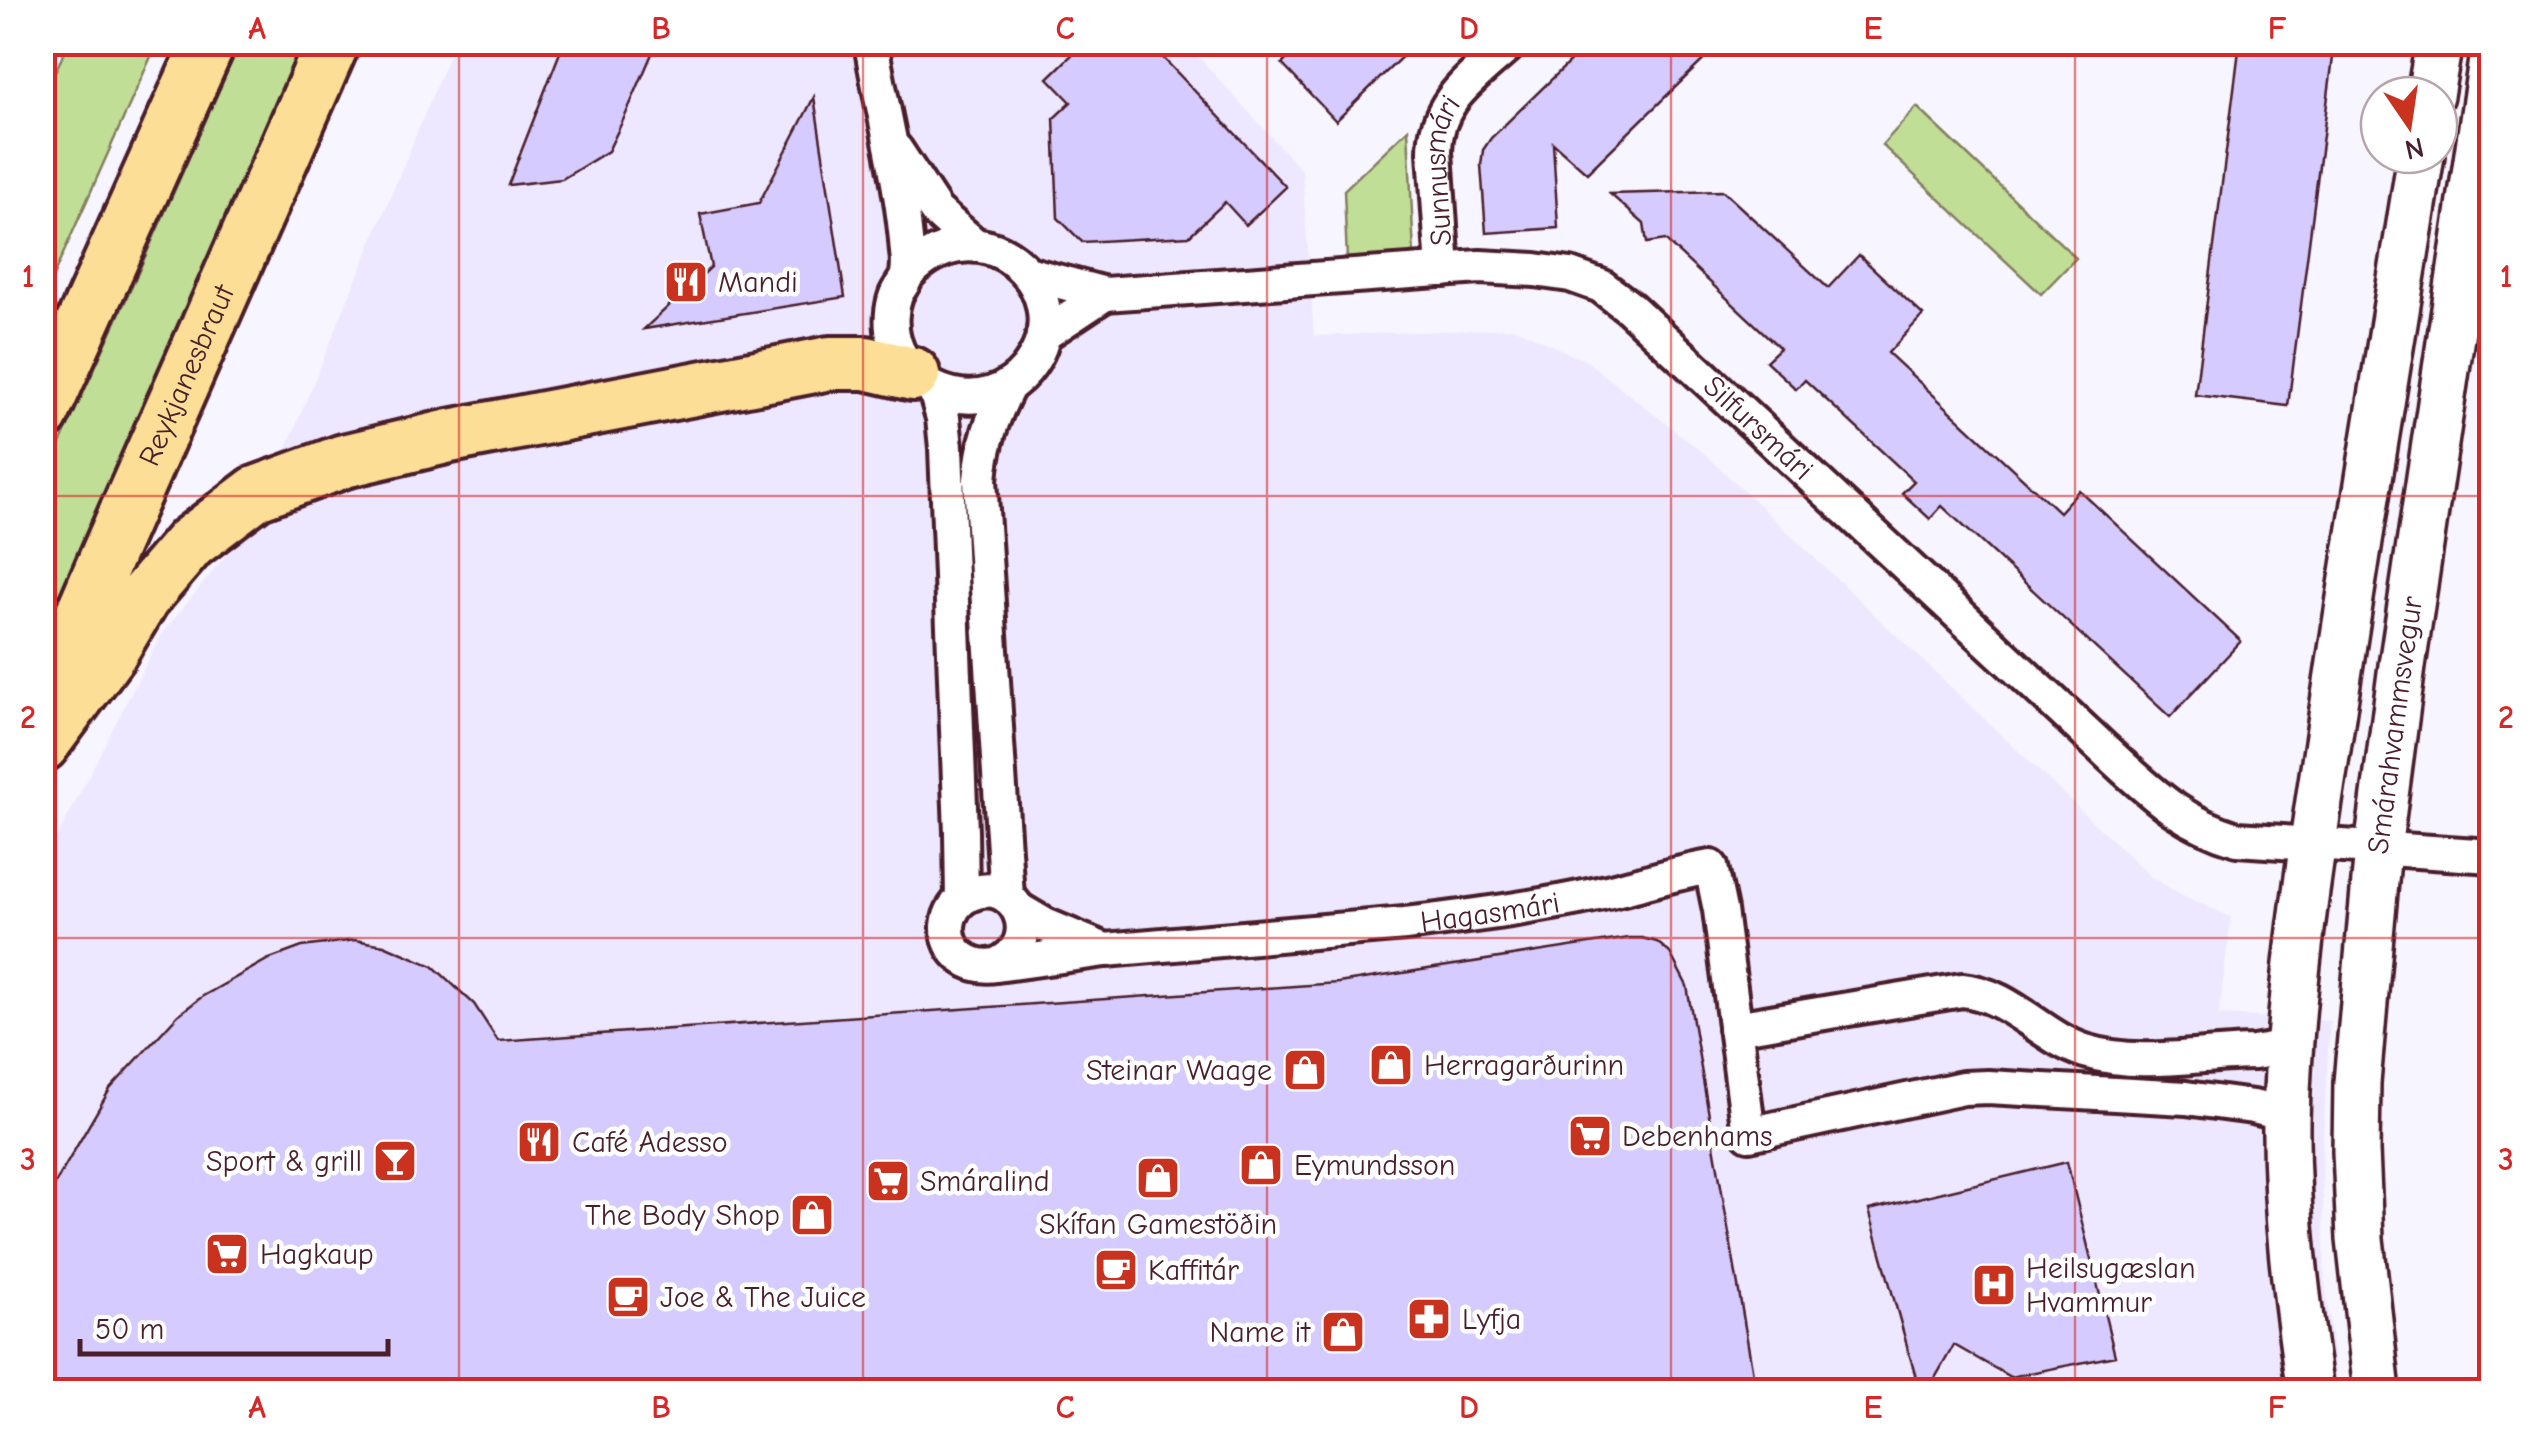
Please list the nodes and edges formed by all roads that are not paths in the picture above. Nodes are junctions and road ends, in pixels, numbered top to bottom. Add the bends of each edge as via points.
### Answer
1 (209, 42) edge
2 (333, 42) edge
3 (871, 42) edge
4 (1512, 42) edge
5 (2439, 42) edge
6 (2492, 60) edge
7 (2433, 75) edge
8 (893, 146) junction
9 (2418, 175) edge
10 (975, 245) junction
11 (1443, 270) junction
12 (1027, 272) junction
13 (907, 275) junction
14 (1105, 294) junction
15 (1042, 335) junction
16 (924, 382) junction
17 (1008, 386) junction
18 (42, 414) edge
19 (42, 707) edge
20 (42, 745) edge
21 (2312, 844) junction
22 (2378, 849) junction
23 (2492, 856) edge
24 (962, 899) junction
25 (1013, 903) junction
26 (1106, 950) junction
27 (996, 966) junction
28 (1735, 1028) junction
29 (2291, 1040) junction
30 (2286, 1122) junction
31 (2310, 1392) edge
32 (2376, 1392) edge

1 - 18 highway
2 - 19 highway, Reykjanesbraut
3 - 8 street
4 - 11 street, Sunnusmári via 1440,116 1434,152
5 - 7 main road
6 - 22 main road, Smárahvammsvegur
8 - 10 street via 936,212
8 - 13 street
9 - 21 main road, Smárahvammsvegur
10 - 12 street via 1004,254
10 - 13 street via 937,251
11 - 14 street, Silfursmári
11 - 21 street, Silfursmári via 1535,270 1601,286 2156,796 2206,830 2236,840
12 - 14 street, Silfursmári
12 - 15 street via 1041,302
13 - 16 street via 896,294 893,336 900,356
14 - 15 street, Silfursmári
15 - 17 street via 1024,372
16 - 17 street via 973,397
16 - 20 highway via 866,363 830,364 450,436 344,461 256,493 190,543 143,598
16 - 24 street via 944,418
17 - 25 street via 983,448 980,480
21 - 22 street, Silfursmári
21 - 29 main road, Smárahvammsvegur
22 - 23 street, Silfursmári
22 - 32 main road, Smárahvammsvegur via 2356,1151
24 - 25 street, Hagasmári via 984,890
24 - 27 street via 949,920 951,945 968,962
25 - 26 street, Hagasmári
25 - 27 street via 1024,932
26 - 27 street, Hagasmári
26 - 28 street, Hagasmári via 1454,918 1712,867
28 - 29 street via 1962,990 1989,995 2062,1042 2127,1060 2254,1053
28 - 30 street, Hagasmári via 1749,1134 1988,1087 2186,1098 2270,1111
29 - 30 main road, Smárahvammsvegur
30 - 31 main road, Smárahvammsvegur

